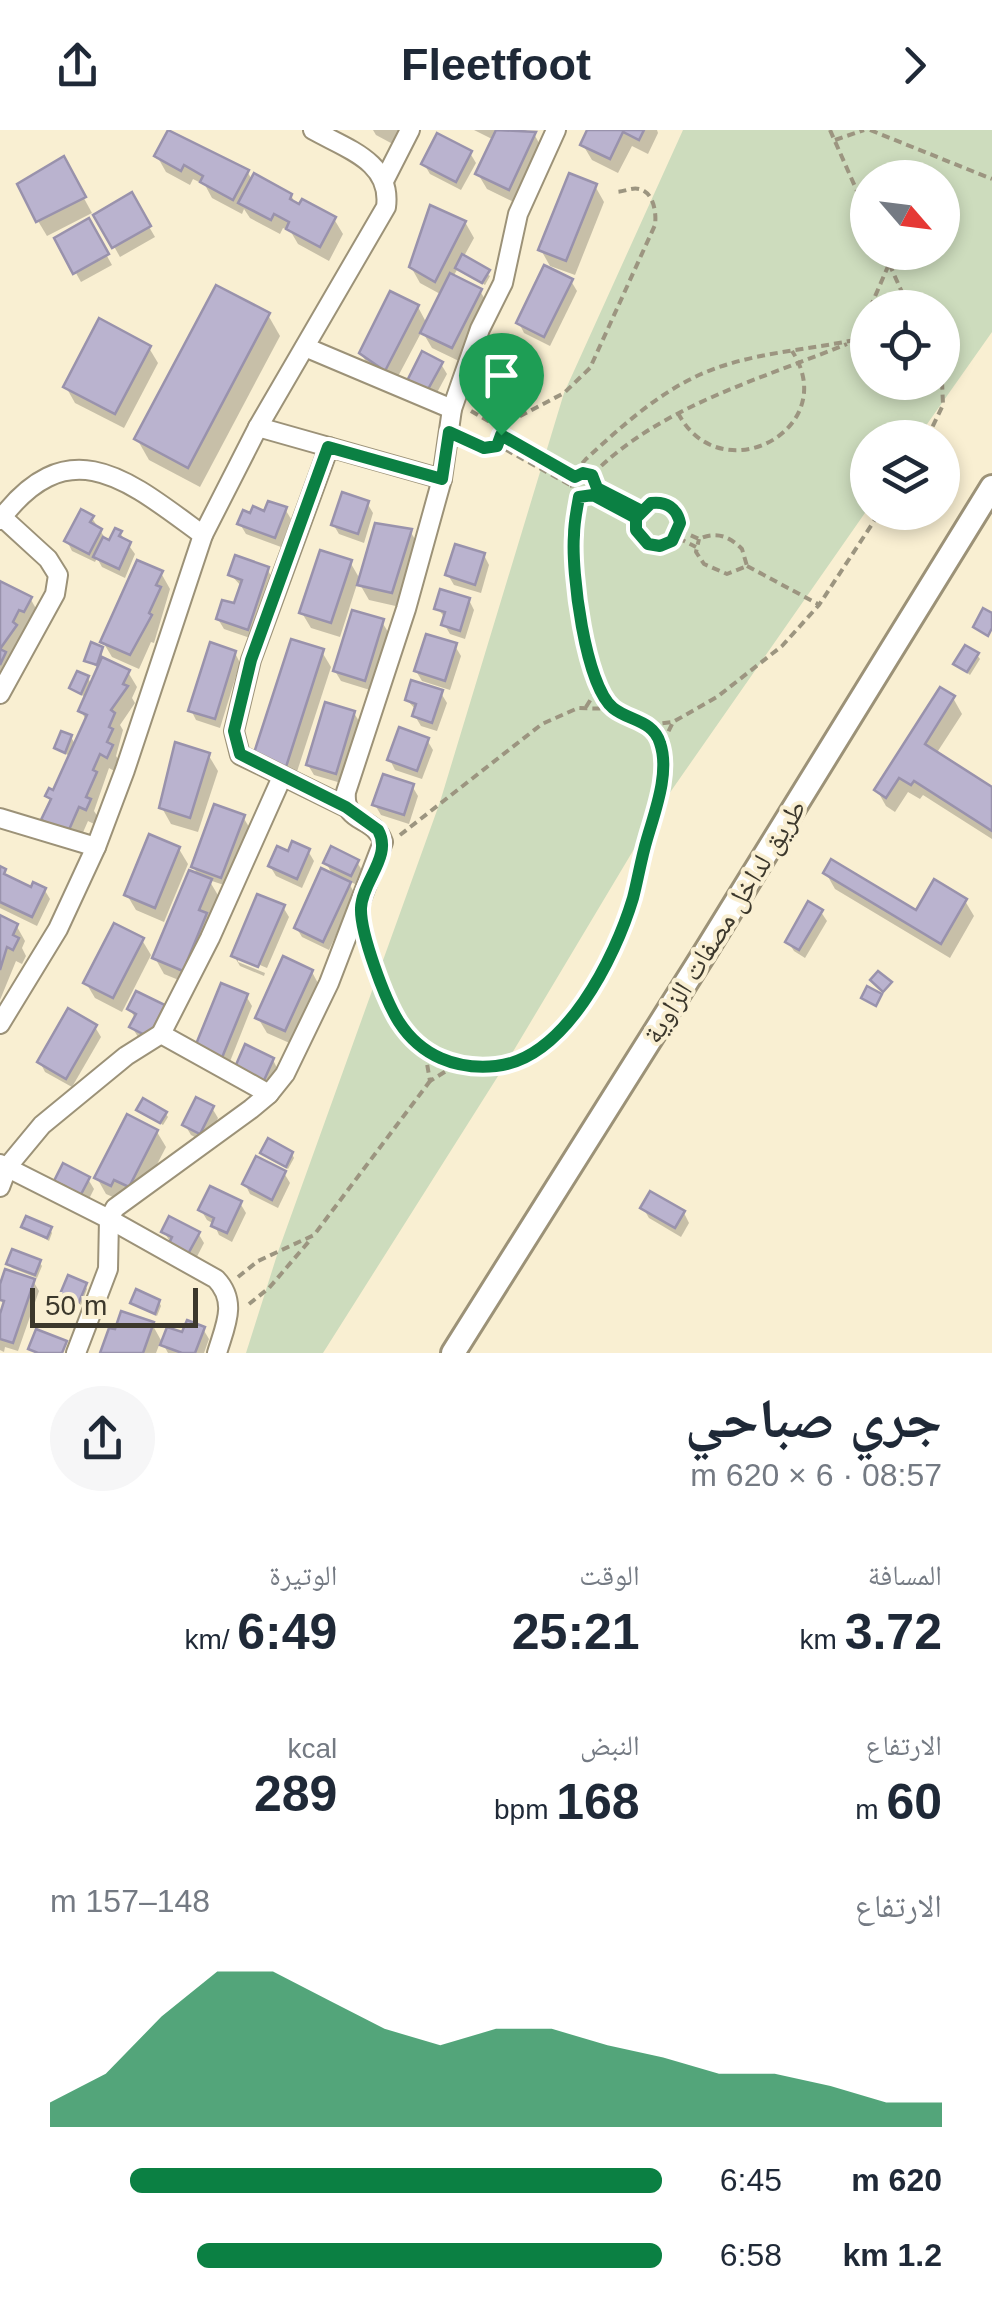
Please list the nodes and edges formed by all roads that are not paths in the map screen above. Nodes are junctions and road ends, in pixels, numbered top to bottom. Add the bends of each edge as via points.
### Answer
1 (314, 130) edge
2 (410, 130) edge
3 (556, 130) edge
4 (384, 179) junction
5 (305, 347) junction
6 (453, 406) junction
7 (258, 426) junction
8 (328, 447) junction
9 (442, 479) junction
10 (992, 487) edge
11 (1, 518) edge
12 (203, 534) junction
13 (0, 694) edge
14 (282, 778) junction
15 (346, 807) junction
16 (0, 818) edge
17 (96, 847) junction
18 (0, 1024) edge
19 (161, 1034) junction
20 (269, 1094) junction
21 (4, 1165) edge
22 (0, 1187) edge
23 (109, 1219) junction
24 (76, 1353) edge
25 (218, 1353) edge
26 (453, 1353) edge

1 - 4 street via 375,165
2 - 4 street
3 - 6 street via 518,214 508,266
4 - 5 street via 386,207
5 - 6 street
5 - 7 street
6 - 9 street
7 - 8 street
7 - 12 street
8 - 9 street
8 - 14 street via 251,660 234,731 240,754
9 - 15 street
10 - 26 street, طريق لداخل مصفات الزاوية
11 - 12 street via 28,489 60,471 104,471
11 - 13 street via 58,575 55,594
12 - 17 street
14 - 15 street
14 - 19 street
15 - 20 street via 378,830 383,849 300,1046
16 - 17 street
17 - 18 street via 58,930
19 - 20 street
19 - 21 street via 42,1125
20 - 23 street via 127,1198
21 - 22 street
21 - 23 street
23 - 24 street via 108,1270
23 - 25 street via 225,1290 230,1310

